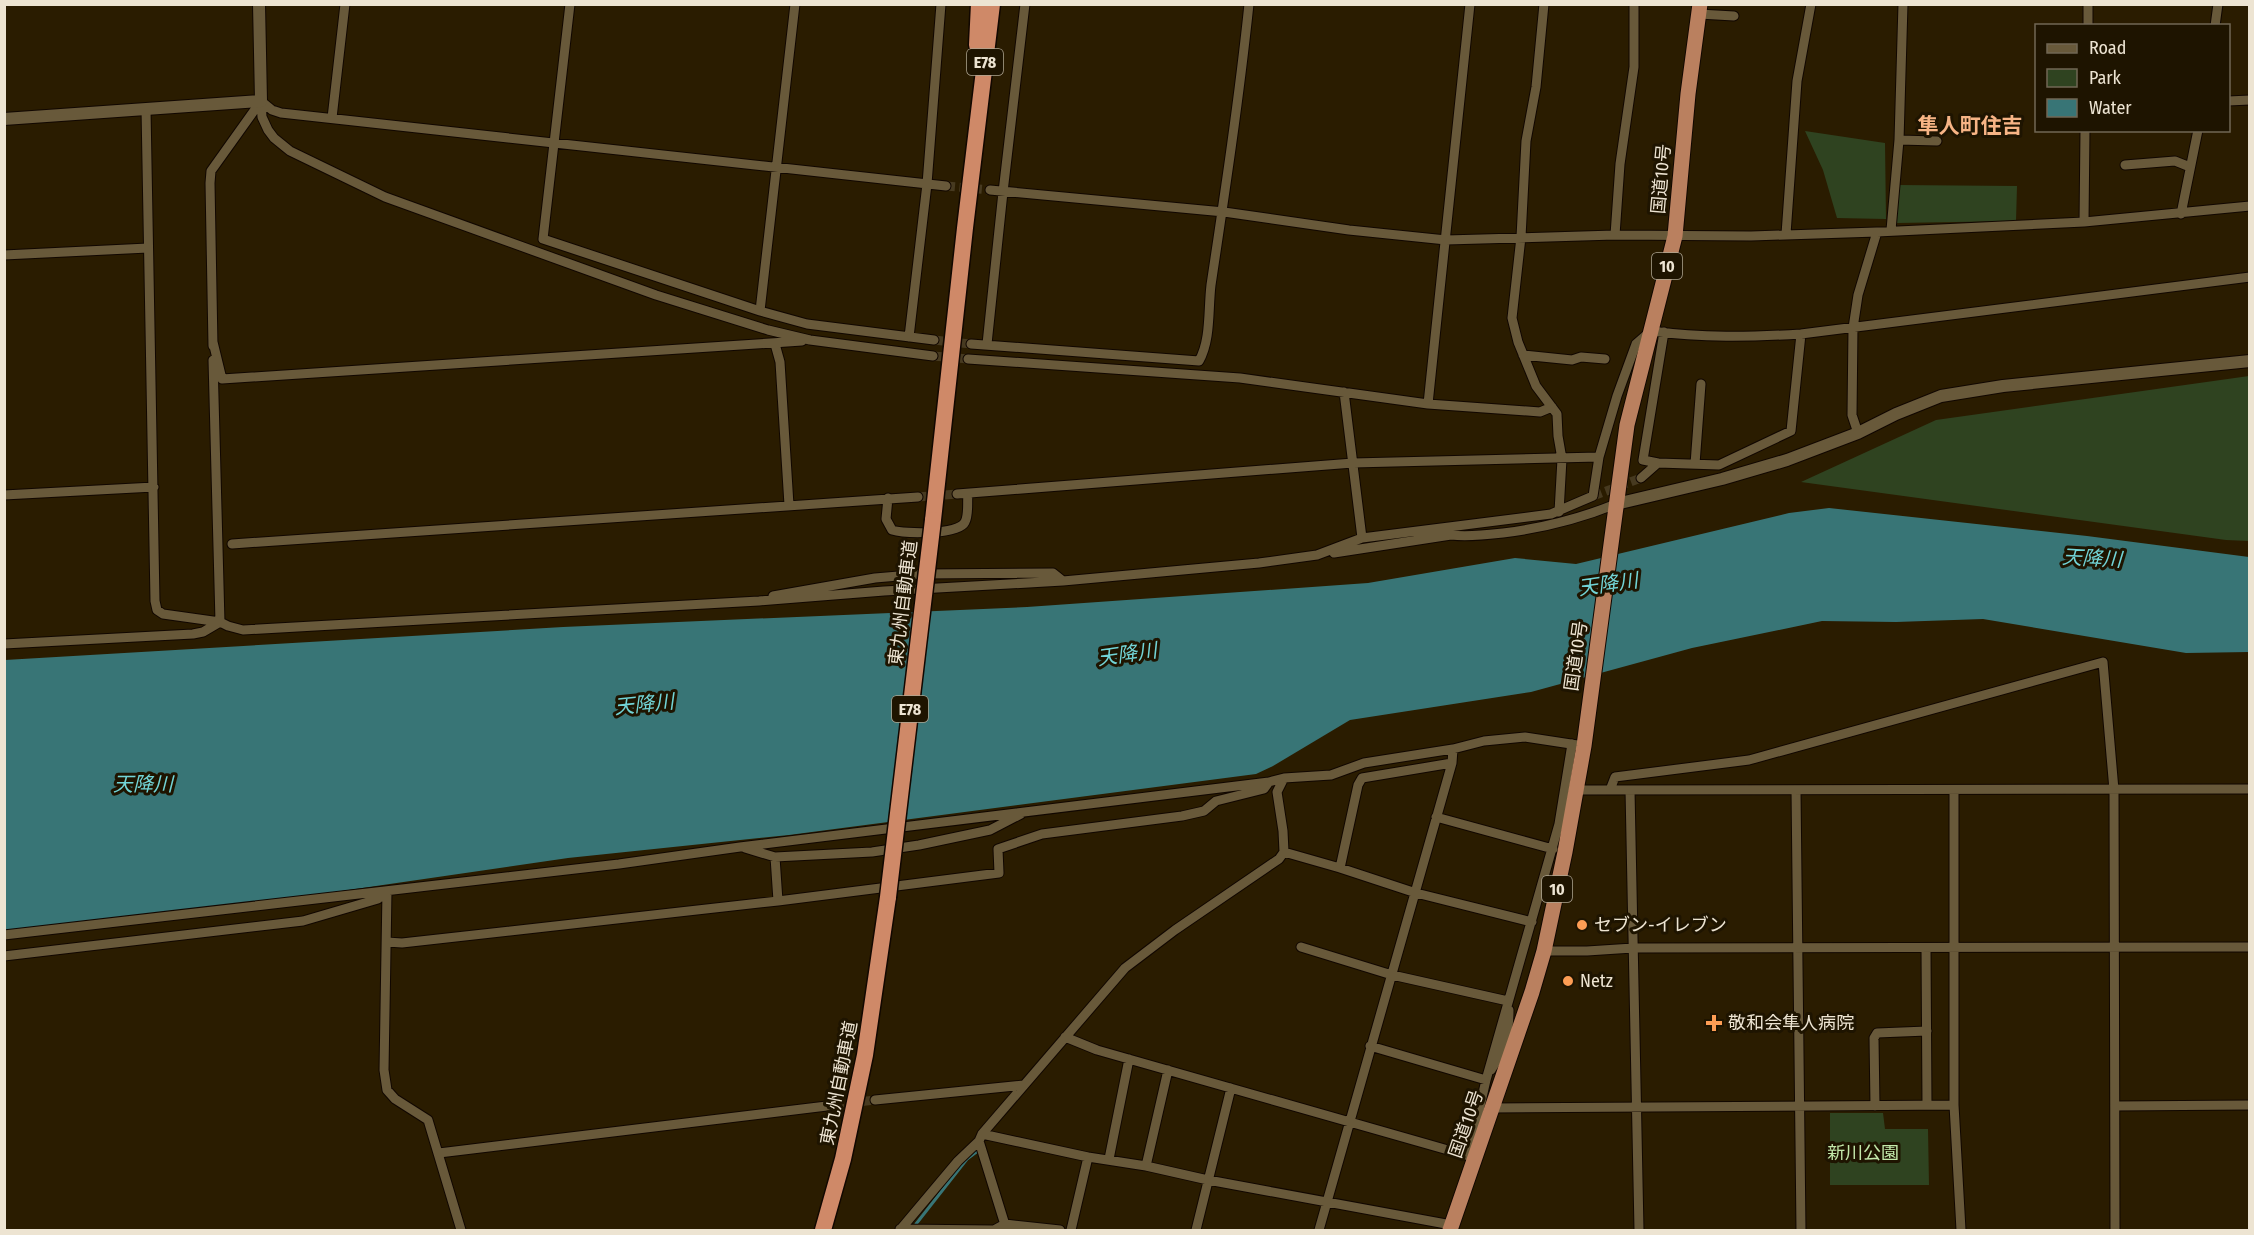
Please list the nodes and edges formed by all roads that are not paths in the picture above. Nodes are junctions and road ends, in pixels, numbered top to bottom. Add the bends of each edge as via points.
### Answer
1 (259, 4) edge
2 (345, 4) edge
3 (570, 4) edge
4 (795, 4) edge
5 (941, 4) edge
6 (979, 4) edge
7 (986, 4) edge
8 (992, 4) edge
9 (1025, 4) edge
10 (1249, 4) edge
11 (1470, 4) edge
12 (1544, 4) edge
13 (1634, 4) edge
14 (1811, 4) edge
15 (1903, 4) edge
16 (2088, 4) edge
17 (2218, 4) edge
18 (1699, 9) edge
19 (1734, 16) dead end
20 (2088, 24) edge
21 (2215, 24) edge
22 (2250, 100) edge
23 (261, 101) junction
24 (2230, 101) edge
25 (146, 109) junction
26 (332, 118) junction
27 (4, 119) edge
28 (977, 119) junction
29 (2085, 132) edge
30 (2198, 132) edge
31 (1899, 140) junction
32 (1937, 141) dead end
33 (554, 142) junction
34 (2125, 165) dead end
35 (777, 167) junction
36 (2190, 167) junction
37 (927, 184) junction
38 (946, 186) tunnel mouth
39 (990, 190) tunnel mouth
40 (1003, 192) junction
41 (2250, 206) edge
42 (1224, 212) junction
43 (2181, 213) junction
44 (2084, 222) junction
45 (965, 228) junction
46 (1891, 230) junction
47 (1877, 232) junction
48 (1786, 234) junction
49 (1615, 235) junction
50 (1675, 236) junction
51 (1521, 237) junction
52 (1446, 240) junction
53 (148, 248) junction
54 (4, 255) edge
55 (2250, 277) edge
56 (760, 311) junction
57 (1853, 328) junction
58 (1658, 332) junction
59 (1801, 334) junction
60 (909, 337) junction
61 (810, 340) junction
62 (934, 340) tunnel mouth
63 (213, 342) junction
64 (775, 344) junction
65 (987, 344) junction
66 (933, 356) tunnel mouth
67 (1523, 356) junction
68 (1605, 359) dead end
69 (2250, 362) edge
70 (1701, 384) dead end
71 (1344, 392) junction
72 (1428, 404) junction
73 (1552, 406) junction
74 (1858, 433) junction
75 (1599, 457) junction
76 (1562, 459) junction
77 (1353, 463) junction
78 (1658, 463) junction
79 (1695, 464) junction
80 (1719, 465) junction
81 (1641, 478) tunnel mouth
82 (1722, 479) junction
83 (154, 487) junction
84 (957, 494) tunnel mouth
85 (968, 494) junction
86 (4, 495) edge
87 (918, 496) tunnel mouth
88 (888, 498) junction
89 (1616, 504) junction
90 (789, 505) junction
91 (1559, 512) junction
92 (1523, 518) junction
93 (1551, 525) junction
94 (1362, 538) junction
95 (232, 543) dead end
96 (1317, 555) junction
97 (1063, 581) junction
98 (759, 601) junction
99 (220, 622) junction
100 (4, 644) edge
101 (1581, 740) junction
102 (1453, 749) junction
103 (1452, 763) junction
104 (1284, 778) junction
105 (1269, 782) junction
106 (2250, 789) edge
107 (1578, 790) junction
108 (1610, 790) junction
109 (1630, 790) junction
110 (1796, 790) junction
111 (1954, 790) junction
112 (2114, 790) junction
113 (1029, 810) junction
114 (1436, 817) junction
115 (740, 847) junction
116 (1552, 849) junction
117 (1284, 852) junction
118 (776, 857) junction
119 (1340, 868) junction
120 (387, 891) junction
121 (1416, 893) junction
122 (778, 901) junction
123 (1532, 922) junction
124 (4, 935) edge
125 (387, 942) junction
126 (2115, 946) junction
127 (1301, 947) dead end
128 (2250, 947) edge
129 (1633, 948) junction
130 (1798, 948) junction
131 (1926, 948) junction
132 (1954, 948) junction
133 (1544, 951) junction
134 (4, 956) edge
135 (1392, 975) junction
136 (1508, 1001) junction
137 (1926, 1031) junction
138 (1065, 1037) junction
139 (1510, 1043) junction
140 (1370, 1046) junction
141 (1129, 1059) junction
142 (1168, 1070) junction
143 (1486, 1080) junction
144 (1024, 1085) junction
145 (1231, 1088) junction
146 (875, 1100) tunnel mouth
147 (835, 1105) tunnel mouth
148 (1954, 1105) junction
149 (2250, 1105) edge
150 (1800, 1106) junction
151 (1875, 1106) junction
152 (1927, 1106) junction
153 (2115, 1106) junction
154 (1636, 1107) junction
155 (1492, 1108) junction
156 (1349, 1122) junction
157 (980, 1138) junction
158 (439, 1153) junction
159 (1469, 1155) junction
160 (1088, 1157) junction
161 (1108, 1159) junction
162 (1146, 1166) junction
163 (1208, 1180) junction
164 (1327, 1202) junction
165 (1006, 1227) edge
166 (1447, 1228) edge
167 (462, 1230) edge
168 (823, 1230) edge
169 (900, 1230) edge
170 (1060, 1230) edge
171 (1071, 1230) edge
172 (1196, 1230) edge
173 (1319, 1230) edge
174 (1639, 1230) edge
175 (1801, 1230) edge
176 (1961, 1230) edge
177 (2115, 1230) edge

1 - 23 street
2 - 26 street
3 - 33 street
4 - 35 street
5 - 37 street
6 - 45 highway
7 - 28 highway, 東九州自動車道 / E78
8 - 28 highway, 東九州自動車道 / E78
9 - 40 street
10 - 42 street
11 - 52 street
12 - 51 street via 1526,141
13 - 49 street via 1634,67 1620,164
14 - 48 street via 1797,81
15 - 31 street
16 - 20 street
17 - 21 street
18 - 19 street
18 - 50 highway, 国道10号 / 10
22 - 24 street
23 - 25 street
23 - 26 street via 281,113
23 - 61 street via 268,130 290,152 385,197 656,295
23 - 63 street via 211,171
25 - 27 street
25 - 53 street
26 - 33 street
28 - 45 highway, 東九州自動車道 / E78
29 - 44 street
30 - 36 street
31 - 32 street
31 - 46 street
33 - 35 street
33 - 56 street via 543,239
34 - 36 street via 2175,161
35 - 37 street
35 - 56 street
36 - 43 street
37 - 38 street
37 - 60 street
39 - 40 street
40 - 42 street
40 - 65 street
41 - 43 street
42 - 52 street
42 - 65 street via 1204,352 1199,361
43 - 44 street
44 - 46 street
45 - 168 highway, 東九州自動車道 / E78, bridge via 888,897 865,1055
46 - 47 street
47 - 48 street
47 - 57 street via 1858,295
48 - 50 street
49 - 50 street
49 - 51 street
50 - 58 highway, 国道10号 / 10
51 - 52 street
51 - 67 street via 1512,318
52 - 72 street
53 - 54 street
53 - 83 street
55 - 57 street
56 - 60 street via 807,324
57 - 59 street
57 - 74 street via 1852,414
58 - 59 street via 1734,338
58 - 75 street via 1636,344
58 - 78 street via 1643,460
58 - 89 highway, 国道10号 / 10 via 1628,425
59 - 80 street via 1791,431
60 - 62 street
61 - 64 street
61 - 66 street
63 - 64 street via 222,379
63 - 99 street
64 - 90 street via 780,362
65 - 71 street via 972,344 970,359 1240,378
67 - 68 street
67 - 73 street via 1536,386
69 - 74 street via 1965,391 1917,405
70 - 79 street
71 - 72 street
71 - 77 street
72 - 73 street via 1540,412
73 - 76 street via 1557,414
74 - 82 street
75 - 76 street
75 - 91 street via 1593,496
76 - 77 street
76 - 91 street
77 - 85 street
77 - 94 street
78 - 79 street
78 - 81 street
79 - 80 street
80 - 82 street
82 - 89 street
83 - 86 street
83 - 99 street via 157,610
84 - 85 street
85 - 88 street via 963,525 955,530 927,532 892,530 886,519
87 - 88 street
88 - 90 street
89 - 93 street
89 - 101 highway, 国道10号 / 10
90 - 95 street
91 - 92 street
92 - 93 street
92 - 94 street
93 - 96 street
94 - 96 street
96 - 97 street
97 - 98 street
97 - 98 street via 1053,573 922,573 782,593
98 - 99 street via 257,630
99 - 100 street via 194,634
101 - 102 street via 1525,737
101 - 107 highway, 国道10号 / 10
101 - 116 street
102 - 103 street
102 - 104 street via 1364,763 1331,775
103 - 114 street
103 - 119 street via 1362,778
104 - 105 street
104 - 117 street via 1277,792
105 - 113 street
105 - 122 street via 1264,789 1216,801 1204,811 1042,834 998,849 999,873
106 - 112 street
107 - 108 street
107 - 133 highway, 国道10号 / 10
108 - 109 street
108 - 112 street via 1615,777 1749,760 2103,662
109 - 110 street
109 - 129 street
110 - 111 street
110 - 130 street
111 - 112 street
111 - 132 street
112 - 126 street
113 - 115 street
113 - 118 street via 990,830 919,845 872,852
114 - 116 street
114 - 121 street
115 - 118 street
115 - 120 street
116 - 123 street
117 - 119 street
117 - 138 street via 1125,968
118 - 122 street
119 - 121 street
120 - 124 street
120 - 125 street
120 - 134 street via 378,899 303,921
121 - 123 street
121 - 135 street
122 - 125 street
123 - 136 street
125 - 158 street via 387,1090 428,1120
126 - 128 street
126 - 132 street
126 - 153 street
127 - 135 street
129 - 130 street
129 - 133 street
129 - 154 street
130 - 131 street
130 - 150 street
131 - 132 street
131 - 137 street
132 - 148 street
133 - 139 highway, 国道10号 / 10
135 - 136 street
135 - 140 street
136 - 139 street
136 - 143 street
137 - 151 street via 1877,1033
137 - 152 street
138 - 141 street
138 - 144 street
139 - 143 street
139 - 155 highway, 国道10号 / 10
140 - 143 street
140 - 156 street
141 - 142 street
141 - 161 street
142 - 145 street
142 - 162 street
143 - 159 street
144 - 146 street
144 - 157 street
145 - 156 street
145 - 163 street
147 - 158 street
148 - 152 street
148 - 176 street
149 - 153 street
150 - 151 street
150 - 154 street
150 - 175 street
151 - 152 street
153 - 177 street
154 - 155 street
154 - 174 street
155 - 166 highway, 国道10号 / 10
156 - 159 street
156 - 164 street
157 - 160 street
157 - 165 street
157 - 169 street
158 - 167 street
159 - 166 street
160 - 161 street
160 - 171 street
161 - 162 street
162 - 163 street
163 - 164 street
163 - 172 street
164 - 166 street
164 - 173 street
165 - 169 street
165 - 170 street

